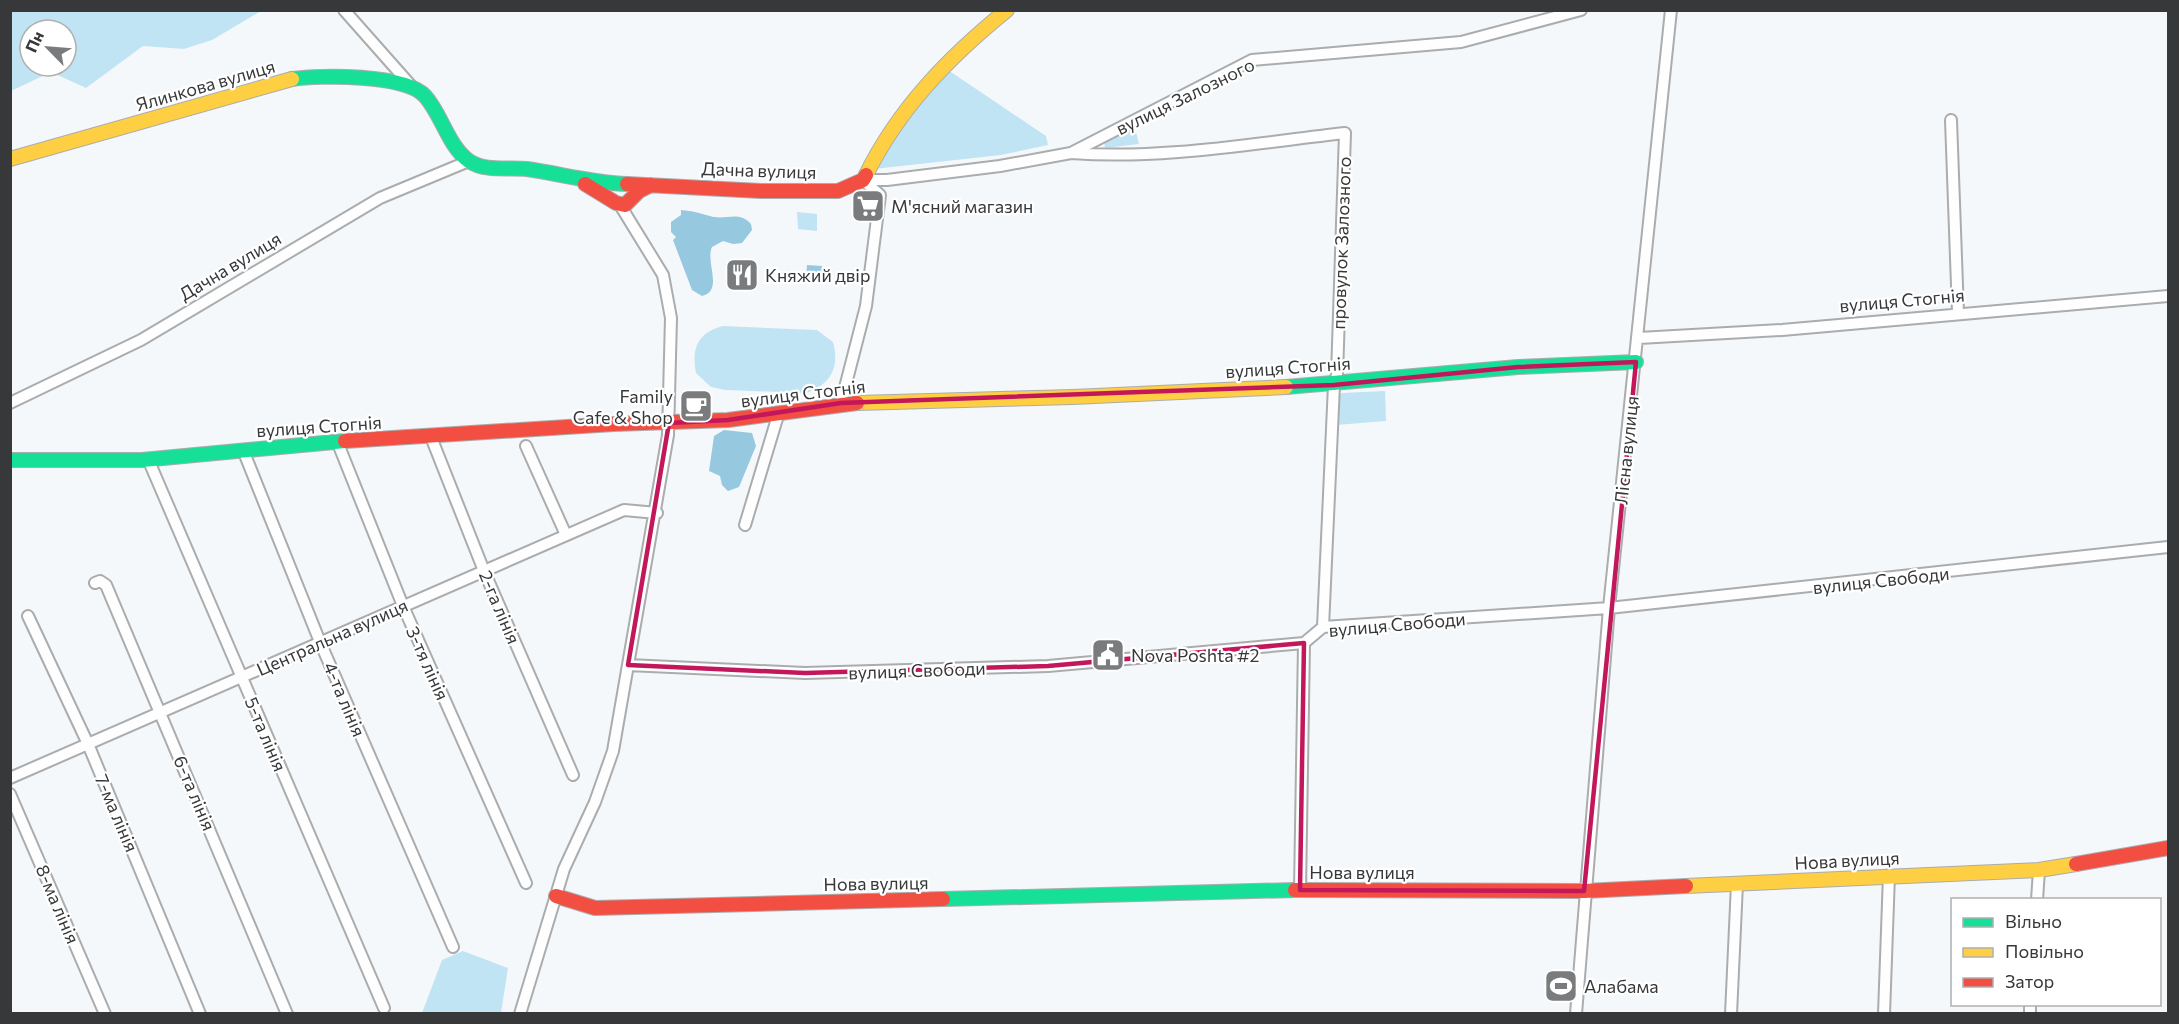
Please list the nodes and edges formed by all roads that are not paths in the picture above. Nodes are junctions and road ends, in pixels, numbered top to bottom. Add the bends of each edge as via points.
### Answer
1 (344, 10) edge
2 (1007, 10) edge
3 (1581, 10) edge
4 (1671, 10) edge
5 (413, 88) junction
6 (1951, 120) dead end
7 (1071, 153) junction
8 (10, 159) edge
9 (469, 161) junction
10 (863, 180) junction
11 (580, 181) junction
12 (629, 190) junction
13 (616, 202) junction
14 (632, 222) junction
15 (2169, 296) edge
16 (1958, 313) junction
17 (1639, 338) junction
18 (1636, 362) junction
19 (1334, 385) junction
20 (10, 403) edge
21 (841, 403) junction
22 (779, 412) junction
23 (669, 423) junction
24 (431, 437) junction
25 (337, 441) junction
26 (526, 446) dead end
27 (243, 450) junction
28 (147, 459) junction
29 (10, 460) edge
30 (657, 513) junction
31 (745, 525) dead end
32 (566, 535) junction
33 (2169, 547) edge
34 (484, 571) junction
35 (95, 583) dead end
36 (403, 606) junction
37 (1609, 608) junction
38 (28, 616) dead end
39 (1323, 627) junction
40 (320, 642) junction
41 (1304, 643) junction
42 (627, 665) junction
43 (241, 677) junction
44 (161, 712) junction
45 (88, 744) junction
46 (573, 775) dead end
47 (10, 778) edge
48 (10, 794) edge
49 (2169, 848) edge
50 (2039, 870) junction
51 (1889, 875) junction
52 (526, 883) dead end
53 (1737, 884) junction
54 (1300, 890) junction
55 (1584, 891) junction
56 (556, 896) junction
57 (2037, 898) edge
58 (453, 947) dead end
59 (384, 1008) dead end
60 (105, 1014) edge
61 (200, 1014) edge
62 (287, 1014) edge
63 (520, 1014) edge
64 (1576, 1014) edge
65 (1731, 1014) edge
66 (1884, 1014) edge

1 - 5 street
2 - 10 street via 945,63 877,148
3 - 7 street, вулиця Залозного via 1461,42 1252,60
4 - 17 street, Лісна вулиця
5 - 8 street, Ялинкова вулиця via 359,77 292,79
5 - 9 street via 425,96
6 - 16 street
7 - 10 street, вулиця Залозного via 1000,166
7 - 19 street, провулок Залозного via 1104,156 1345,133
9 - 11 street
9 - 20 street, Дачна вулиця via 380,198 141,340
10 - 12 street, Дачна вулиця via 838,191 651,185
10 - 21 street via 879,195 866,306
11 - 12 street
11 - 13 street
12 - 13 street via 625,205
12 - 13 street via 612,191
12 - 14 street
13 - 14 street
14 - 23 street via 663,275 671,318
15 - 16 street, вулиця Стогнія
16 - 17 street, вулиця Стогнія via 1782,330
17 - 18 street, Лісна вулиця
18 - 19 street, вулиця Стогнія via 1518,367
18 - 37 street, Лісна вулиця
19 - 21 street, вулиця Стогнія
19 - 39 street, провулок Залозного
21 - 22 street, вулиця Стогнія
22 - 23 street, вулиця Стогнія
22 - 31 street
23 - 24 street, вулиця Стогнія
23 - 30 street
24 - 25 street, вулиця Стогнія
24 - 34 street, 2-га лінія
25 - 27 street, вулиця Стогнія
25 - 36 street, 3-тя лінія
26 - 32 street
27 - 28 street, вулиця Стогнія
27 - 40 street, 4-та лінія
28 - 29 street, вулиця Стогнія
28 - 43 street, 5-та лінія
30 - 32 street, Центральна вулиця via 624,510
30 - 42 street
32 - 34 street, Центральна вулиця
33 - 37 street, вулиця Свободи
34 - 36 street, Центральна вулиця
34 - 46 street, 2-га лінія
35 - 44 street, 6-та лінія via 106,585
36 - 40 street, Центральна вулиця
36 - 52 street, 3-тя лінія
37 - 39 street, вулиця Свободи
37 - 55 street, Лісна вулиця
38 - 45 street, 7-ма лінія
39 - 41 street, вулиця Свободи
40 - 43 street, Центральна вулиця
40 - 58 street, 4-та лінія
41 - 42 street, вулиця Свободи via 1048,666 805,673
41 - 54 street
42 - 56 street via 614,751
43 - 44 street, Центральна вулиця
43 - 59 street, 5-та лінія
44 - 45 street, Центральна вулиця
44 - 62 street, 6-та лінія
45 - 47 street, Центральна вулиця
45 - 61 street, 7-ма лінія
48 - 60 street, 8-ма лінія
49 - 50 street, Нова вулиця
50 - 51 street, Нова вулиця
50 - 57 street
51 - 53 street, Нова вулиця
51 - 66 street
53 - 55 street, Нова вулиця
53 - 65 street
54 - 55 street, Нова вулиця
54 - 56 street, Нова вулиця via 595,908
55 - 64 street, Лісна вулиця
56 - 63 street

